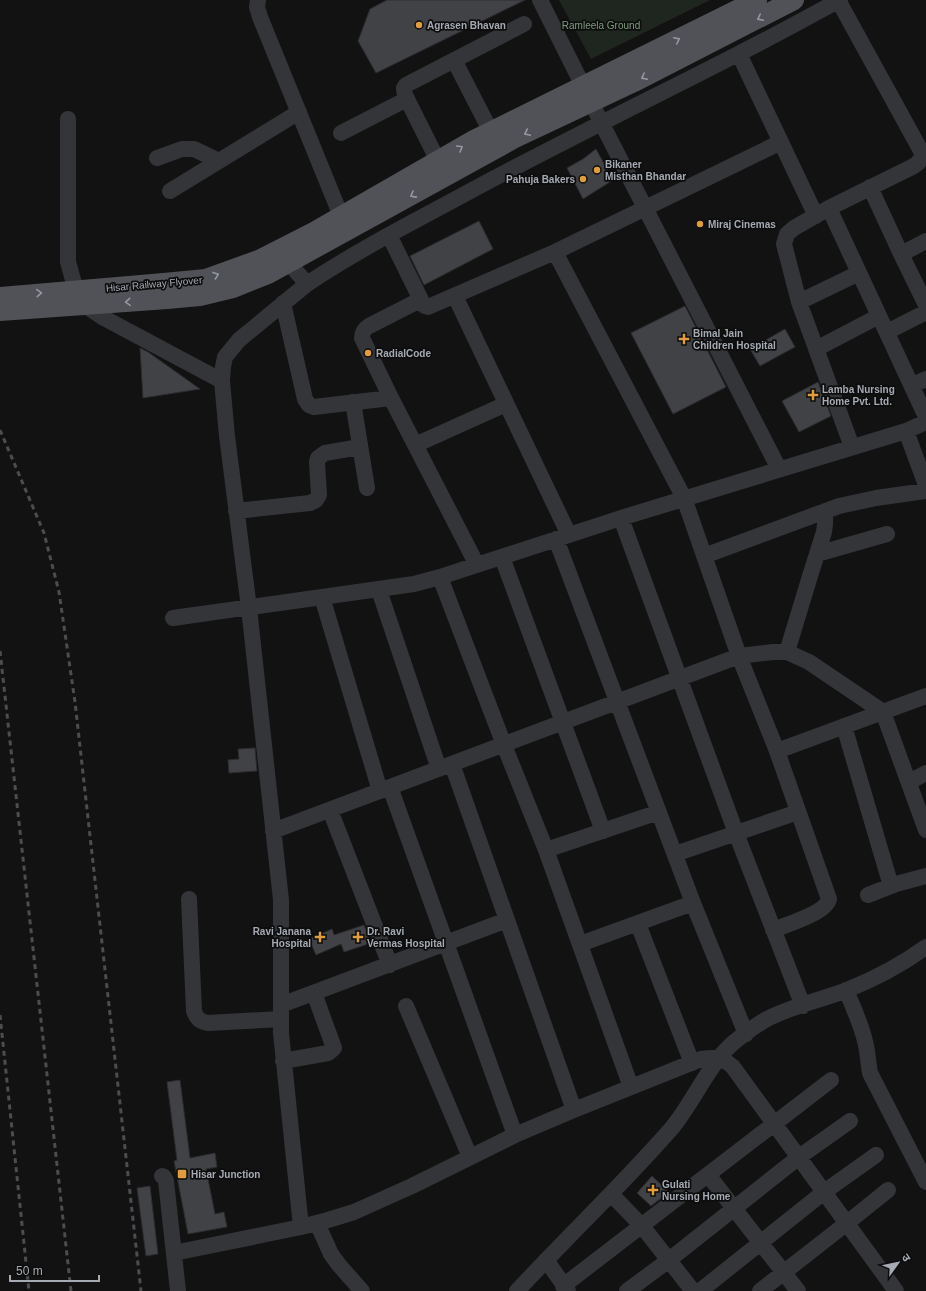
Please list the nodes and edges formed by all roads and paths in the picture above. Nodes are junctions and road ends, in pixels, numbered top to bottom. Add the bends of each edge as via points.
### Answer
1 (258, 0) edge
2 (540, 0) edge
3 (757, 0) edge
4 (794, 0) edge
5 (839, 0) edge
6 (524, 24) dead end
7 (739, 54) junction
8 (454, 60) junction
9 (587, 94) junction
10 (406, 99) junction
11 (299, 112) junction
12 (68, 119) dead end
13 (601, 122) junction
14 (491, 132) junction
15 (341, 133) dead end
16 (781, 142) junction
17 (157, 158) dead end
18 (219, 161) junction
19 (438, 161) junction
20 (870, 187) junction
21 (170, 191) dead end
22 (645, 208) junction
23 (823, 212) junction
24 (341, 216) junction
25 (390, 235) junction
26 (926, 240) edge
27 (555, 252) junction
28 (901, 254) junction
29 (289, 263) junction
30 (859, 273) junction
31 (307, 284) junction
32 (166, 291) junction
33 (0, 296) edge
34 (454, 296) junction
35 (420, 300) junction
36 (799, 302) junction
37 (283, 303) junction
38 (926, 305) edge
39 (0, 311) edge
40 (926, 312) edge
41 (879, 316) junction
42 (887, 332) junction
43 (816, 349) junction
44 (926, 378) edge
45 (222, 381) junction
46 (912, 385) junction
47 (391, 398) junction
48 (353, 402) junction
49 (506, 404) junction
50 (926, 416) edge
51 (926, 422) edge
52 (906, 430) junction
53 (415, 445) junction
54 (360, 447) junction
55 (852, 447) junction
56 (779, 469) junction
57 (926, 485) edge
58 (367, 488) dead end
59 (926, 491) edge
60 (684, 498) junction
61 (236, 511) junction
62 (825, 511) junction
63 (621, 518) junction
64 (887, 534) dead end
65 (562, 537) junction
66 (817, 554) junction
67 (704, 556) junction
68 (502, 557) junction
69 (477, 565) junction
70 (440, 577) junction
71 (379, 590) junction
72 (322, 597) junction
73 (248, 608) junction
74 (173, 618) dead end
75 (787, 652) junction
76 (739, 656) junction
77 (679, 679) junction
78 (926, 696) edge
79 (618, 702) junction
80 (883, 712) junction
81 (562, 722) junction
82 (844, 726) junction
83 (504, 745) junction
84 (777, 751) junction
85 (445, 766) junction
86 (926, 773) edge
87 (908, 782) junction
88 (385, 789) junction
89 (330, 810) junction
90 (659, 812) junction
91 (798, 812) junction
92 (926, 830) edge
93 (273, 831) junction
94 (602, 831) junction
95 (736, 833) junction
96 (546, 850) junction
97 (675, 854) junction
98 (926, 876) edge
99 (891, 886) junction
100 (868, 894) dead end
101 (189, 899) dead end
102 (693, 903) junction
103 (507, 920) junction
104 (638, 924) junction
105 (773, 930) junction
106 (446, 944) junction
107 (580, 944) junction
108 (926, 947) edge
109 (390, 965) junction
110 (846, 990) junction
111 (314, 993) junction
112 (406, 1006) dead end
113 (803, 1006) junction
114 (281, 1012) junction
115 (746, 1034) junction
116 (719, 1058) junction
117 (284, 1061) junction
118 (692, 1063) junction
119 (831, 1080) dead end
120 (631, 1087) junction
121 (574, 1110) junction
122 (850, 1121) dead end
123 (775, 1124) junction
124 (515, 1136) junction
125 (876, 1154) dead end
126 (470, 1157) junction
127 (799, 1157) junction
128 (162, 1176) dead end
129 (709, 1176) junction
130 (923, 1188) edge
131 (888, 1190) dead end
132 (824, 1192) junction
133 (612, 1194) junction
134 (734, 1209) junction
135 (317, 1223) junction
136 (847, 1223) junction
137 (642, 1226) junction
138 (301, 1227) junction
139 (760, 1243) junction
140 (174, 1254) junction
141 (546, 1260) junction
142 (669, 1260) junction
143 (783, 1273) junction
144 (566, 1288) edge
145 (178, 1291) edge
146 (362, 1291) edge
147 (517, 1291) edge
148 (627, 1291) edge
149 (692, 1291) edge
150 (700, 1291) edge
151 (760, 1291) edge
152 (798, 1291) edge
153 (896, 1291) edge

1 - 11 street via 260,17
2 - 9 street
9 -> 3 main road
4 -> 9 main road via 634,82
5 - 7 street
5 - 20 street via 922,157 912,167
6 - 8 street
7 - 13 street
7 - 16 street
8 - 10 street via 406,85
8 - 14 street
9 - 13 street
9 - 14 main road, Hisar Railway Flyover
9 -> 29 main road, Hisar Railway Flyover via 515,138
10 - 15 street
10 - 19 street
11 - 18 street
11 - 24 street
12 - 45 street via 68,262 74,287 89,308 104,318
13 - 22 street
13 - 25 street
19 -> 14 main road, Hisar Railway Flyover
16 - 22 street
16 - 23 street
17 - 18 street via 182,149 194,149
18 - 21 street
19 - 24 main road, Hisar Railway Flyover
20 - 23 street
20 - 28 street
22 - 27 street
22 - 56 street
23 - 30 street
23 - 36 street via 794,228 787,234 784,244
32 -> 24 main road, Hisar Railway Flyover via 261,259
25 - 31 street
25 - 35 street
26 - 28 street
27 - 34 street
27 - 60 street
28 - 38 street
29 - 31 street
29 - 32 main road, Hisar Railway Flyover via 233,288 200,296
30 - 36 street
30 - 41 street
31 - 37 street
33 -> 32 main road, Hisar Railway Flyover, bridge
32 -> 39 main road, Hisar Railway Flyover, bridge
34 - 35 street via 428,307
34 - 49 street
35 - 47 street via 365,328 362,333 362,338
36 - 43 street
37 - 45 street via 232,348 223,367
37 - 48 street via 306,402 314,407
40 - 42 street
41 - 42 street
41 - 43 street
42 - 46 street
43 - 55 street
44 - 46 street
45 - 61 street
46 - 50 street
47 - 48 street
47 - 53 street
48 - 54 street
49 - 53 street
49 - 65 street
51 - 52 street
52 - 55 street
52 - 57 street
53 - 69 street
54 - 58 street
54 - 61 street via 325,453 318,458 319,495 316,500 310,503
55 - 56 street
56 - 60 street
59 - 62 street via 876,498
60 - 63 street
60 - 67 street
61 - 73 street
62 - 66 street via 824,532
62 - 67 street
63 - 65 street
63 - 77 street
64 - 66 street
65 - 68 street
65 - 79 street
66 - 75 street
67 - 76 street
68 - 69 street
68 - 81 street
69 - 70 street
70 - 71 street
70 - 83 street
71 - 72 street
71 - 85 street
72 - 73 street
72 - 88 street
73 - 74 street
73 - 93 street
75 - 76 street
75 - 80 street via 809,662
76 - 77 street
76 - 84 street
77 - 79 street
77 - 95 street
78 - 80 street
79 - 81 street
79 - 90 street
80 - 82 street
80 - 87 street
81 - 83 street
81 - 94 street
82 - 84 street
82 - 99 street
83 - 85 street
83 - 96 street
84 - 91 street
85 - 88 street
85 - 103 street
86 - 87 street
87 - 92 street
88 - 89 street
88 - 106 street
89 - 93 street
89 - 109 street
90 - 94 street
90 - 97 street
91 - 95 street
91 - 105 street via 829,902 811,914
93 - 114 street via 281,900
94 - 96 street
95 - 97 street
95 - 105 street
96 - 107 street
97 - 102 street
98 - 99 street
99 - 100 street
101 - 114 street via 196,1018 208,1023
102 - 104 street
102 - 115 street
103 - 106 street
103 - 121 street
104 - 107 street
104 - 118 street
105 - 113 street
106 - 109 street
106 - 124 street
107 - 120 street
108 - 110 street via 890,971
109 - 111 street
110 - 113 street
110 - 130 street via 866,1044 870,1073
111 - 114 street
111 - 117 street via 334,1048 328,1053
112 - 126 street
113 - 115 street via 767,1019
114 - 117 street via 280,1033
115 - 116 street
116 - 118 street via 702,1059
116 - 123 street via 734,1067
116 - 133 street via 672,1128
117 - 138 street
118 - 120 street
119 - 123 street
120 - 121 street
121 - 124 street
122 - 127 street
123 - 127 street
123 - 129 street
124 - 126 street
125 - 132 street
126 - 135 street via 354,1212
127 - 132 street
127 - 134 street
128 - 140 street via 166,1181
129 - 134 street
129 - 137 street
131 - 136 street
132 - 136 street
132 - 139 street
133 - 137 street
133 - 141 street
134 - 139 street
134 - 142 street
135 - 138 street
135 - 146 street via 331,1254
136 - 143 street
136 - 153 street
137 - 142 street
137 - 144 street
138 - 140 street
139 - 143 street
139 - 150 street
140 - 145 street
141 - 144 street
141 - 147 street
142 - 148 street
142 - 149 street
143 - 151 street
143 - 152 street

